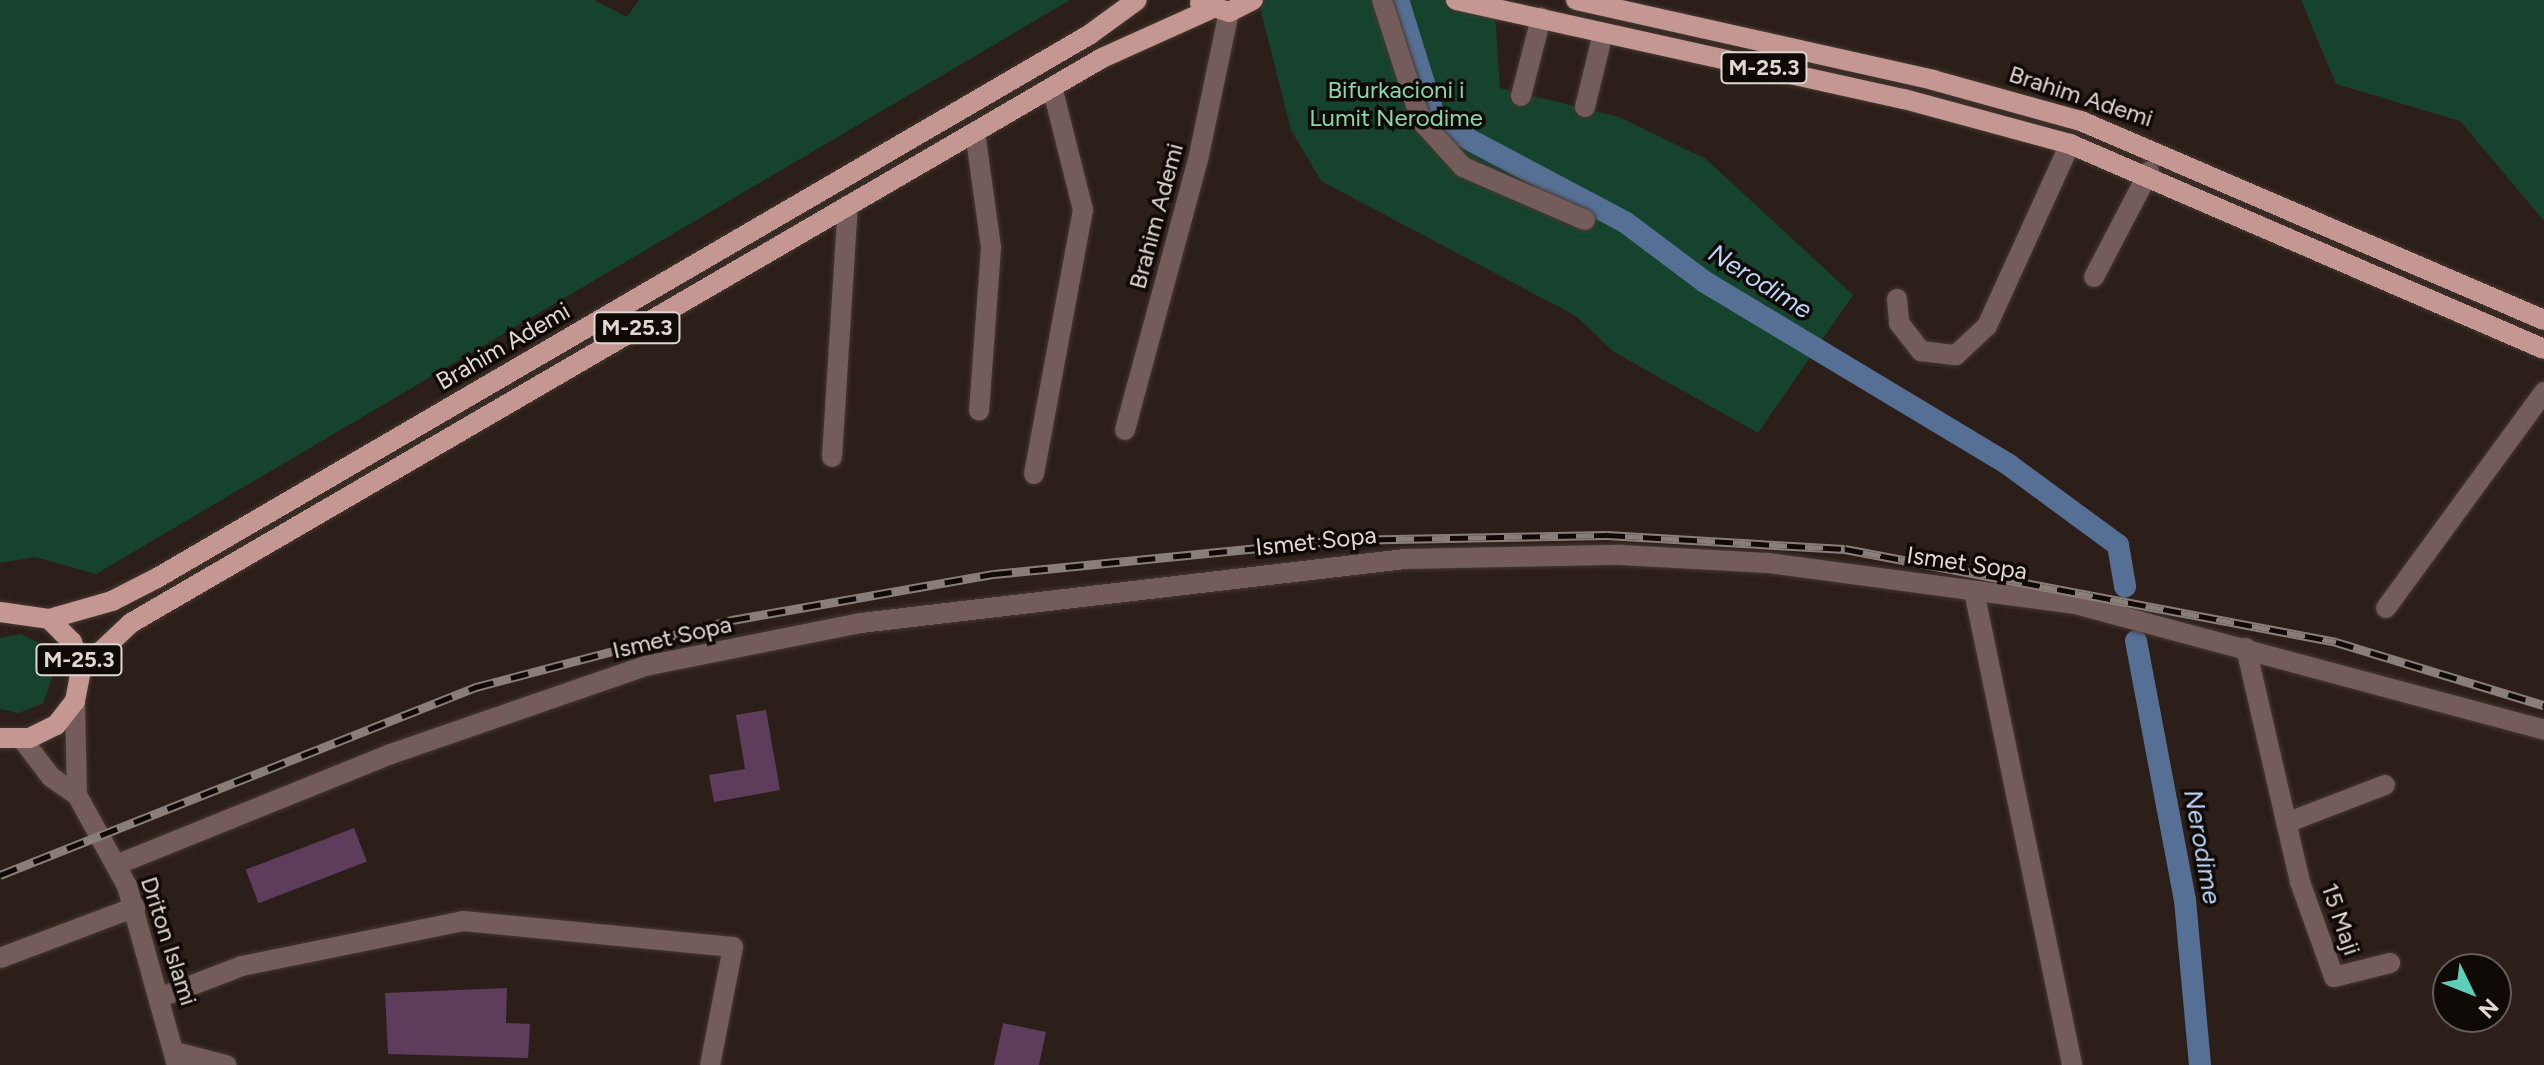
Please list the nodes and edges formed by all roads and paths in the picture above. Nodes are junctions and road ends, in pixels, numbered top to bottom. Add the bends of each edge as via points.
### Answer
1 (1137, 0) edge
2 (1253, 0) edge
3 (1382, 0) edge
4 (1456, 0) edge
5 (1576, 0) edge
6 (1211, 8) edge
7 (1541, 18) junction
8 (1603, 33) junction
9 (1052, 87) junction
10 (1521, 96) dead end
11 (1585, 107) dead end
12 (975, 132) junction
13 (2070, 144) junction
14 (2149, 172) junction
15 (848, 206) junction
16 (1585, 220) dead end
17 (2094, 277) dead end
18 (1897, 299) dead end
19 (2544, 320) edge
20 (2544, 349) edge
21 (2544, 392) edge
22 (979, 411) dead end
23 (1125, 430) dead end
24 (832, 457) dead end
25 (1034, 474) dead end
26 (1974, 591) junction
27 (2386, 608) dead end
28 (0, 612) edge
29 (49, 619) junction
30 (2246, 648) junction
31 (81, 670) junction
32 (75, 701) junction
33 (2544, 730) edge
34 (7, 740) edge
35 (2385, 785) dead end
36 (77, 795) junction
37 (2286, 823) junction
38 (116, 865) junction
39 (136, 907) junction
40 (0, 958) edge
41 (2390, 963) dead end
42 (161, 997) junction
43 (176, 1058) edge
44 (226, 1065) edge
45 (710, 1065) edge
46 (2072, 1065) edge

1 - 29 main road, Brahim Ademi / M-25.3 via 1089,35 157,578 112,601
2 - 6 main road, M-25.3
3 - 16 street via 1421,121 1463,167
4 - 7 main road, Brahim Ademi / M-25.3
5 - 19 main road, Brahim Ademi / M-25.3 via 1903,72 2081,121
6 - 9 main road, M-25.3 via 1148,33
6 - 23 street, Brahim Ademi via 1198,160
7 - 8 main road, Brahim Ademi / M-25.3
7 - 10 street
8 - 11 street
8 - 13 main road, Brahim Ademi / M-25.3
9 - 12 main road, M-25.3
9 - 25 street via 1083,210
12 - 15 main road, M-25.3
12 - 22 street via 991,248
13 - 14 main road, Brahim Ademi / M-25.3
13 - 18 street, Brahim Ademi via 1987,326 1956,355 1921,351 1899,323
14 - 17 street
14 - 20 main road, Brahim Ademi / M-25.3
15 - 24 street
15 - 31 main road, M-25.3 via 131,623
21 - 27 street
26 - 30 street, Ismet Sopa via 2075,604
26 - 38 street, Ismet Sopa via 1768,563 1621,555 1405,559 861,623 645,666 404,749
26 - 46 street
28 - 29 main road, Brahim Ademi / M-25.3
29 - 31 main road, M-25.3 via 72,642
30 - 33 street, Ismet Sopa
30 - 37 street, 15 Maji
31 - 32 main road, M-25.3
32 - 34 main road, M-25.3 via 56,725
32 - 36 street, Driton Islami
34 - 36 street, Driton Islami
35 - 37 street
36 - 38 street, Driton Islami
37 - 41 street, 15 Maji via 2334,977
38 - 39 street, Driton Islami
39 - 40 street
39 - 42 street, Driton Islami
42 - 43 street, Driton Islami
42 - 45 street via 242,966 463,921 733,947
43 - 44 street

